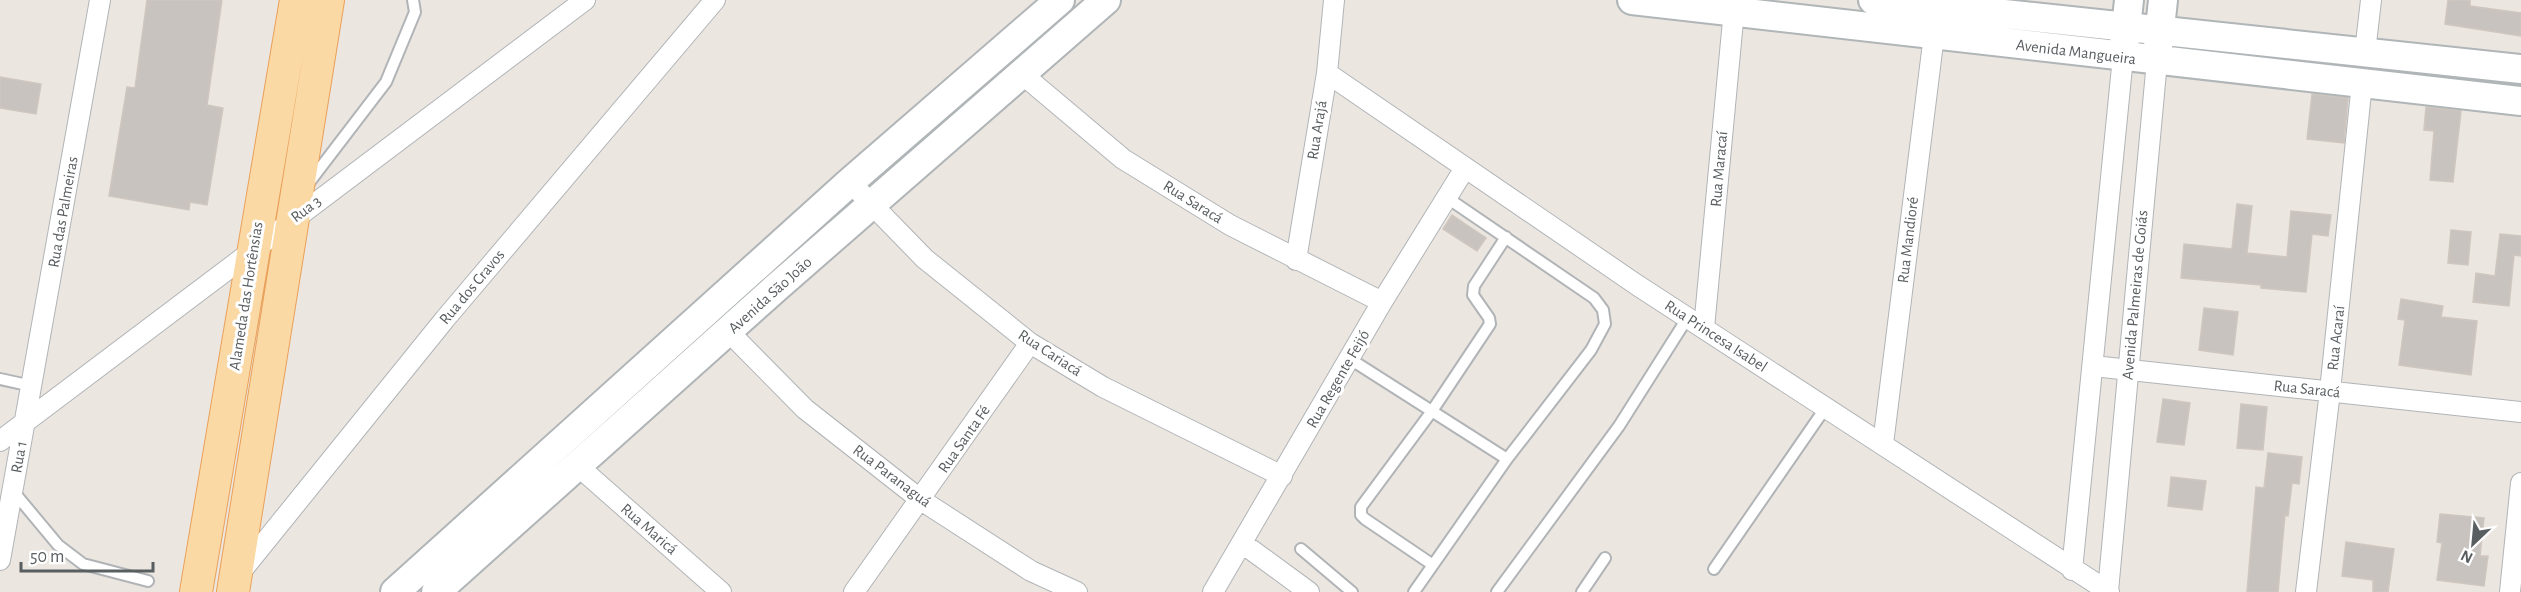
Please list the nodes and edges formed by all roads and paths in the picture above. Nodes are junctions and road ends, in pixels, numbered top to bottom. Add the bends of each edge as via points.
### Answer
1 (100, 0) edge
2 (296, 0) edge
3 (328, 0) edge
4 (414, 0) edge
5 (585, 0) edge
6 (715, 0) edge
7 (1060, 0) edge
8 (1106, 0) edge
9 (1334, 0) edge
10 (1632, 0) edge
11 (1873, 0) edge
12 (2163, 0) edge
13 (2371, 0) edge
14 (1940, 4) edge
15 (1734, 10) junction
16 (2127, 13) edge
17 (2160, 30) junction
18 (1934, 36) junction
19 (2365, 52) junction
20 (2123, 57) junction
21 (2157, 61) junction
22 (2521, 69) edge
23 (1327, 73) junction
24 (1022, 74) junction
25 (2362, 84) junction
26 (2521, 101) edge
27 (1465, 168) junction
28 (850, 182) junction
29 (1446, 197) junction
30 (872, 205) junction
31 (295, 209) junction
32 (1506, 237) junction
33 (254, 248) junction
34 (1296, 260) junction
35 (1382, 302) junction
36 (1696, 322) junction
37 (729, 332) junction
38 (1030, 343) junction
39 (1350, 359) junction
40 (2093, 366) junction
41 (2127, 370) junction
42 (0, 379) edge
43 (32, 386) junction
44 (2330, 391) junction
45 (1826, 407) junction
46 (1432, 411) junction
47 (2521, 412) edge
48 (25, 423) junction
49 (0, 441) edge
50 (1883, 444) junction
51 (1507, 459) junction
52 (578, 466) junction
53 (1282, 476) junction
54 (2521, 483) edge
55 (13, 491) junction
56 (921, 500) junction
57 (1242, 543) junction
58 (1301, 549) dead end
59 (1605, 558) dead end
60 (0, 560) edge
61 (1433, 565) junction
62 (1714, 569) dead end
63 (2072, 570) junction
64 (148, 582) dead end
65 (234, 585) edge
66 (435, 585) edge
67 (2108, 591) edge
68 (196, 592) edge
69 (395, 592) edge
70 (721, 592) edge
71 (854, 592) edge
72 (1077, 592) edge
73 (1213, 592) edge
74 (1309, 592) edge
75 (1352, 592) edge
76 (1414, 592) edge
77 (1497, 592) edge
78 (1582, 592) edge
79 (2306, 592) edge
80 (2510, 592) edge

1 - 43 street, Rua das Palmeiras
2 - 33 main road, Alameda das Hortênsias
3 - 31 main road, Alameda das Hortênsias
4 - 31 lane via 415,12 386,82
5 - 31 street, Rua 3 via 414,131
6 - 65 street, Rua dos Cravos via 445,319
7 - 28 street, Avenida São João
8 - 24 street, Avenida São João
9 - 23 street, Rua Arajá
10 - 15 street, Avenida Mangueira
11 - 14 street, Avenida Mangueira
12 - 17 street, Avenida Palmeiras de Goiás
13 - 19 street
14 - 16 street, Avenida Mangueira
15 - 18 street, Avenida Mangueira
15 - 36 street, Rua Maracaí
16 - 17 street, Avenida Mangueira
16 - 20 street, Avenida Palmeiras de Goiás
17 - 19 street, Avenida Mangueira
17 - 21 street, Avenida Palmeiras de Goiás
18 - 20 street, Avenida Mangueira
18 - 50 street, Rua Mandioré
19 - 22 street, Avenida Mangueira
20 - 21 street, Avenida Mangueira
20 - 40 street, Avenida Palmeiras de Goiás
21 - 25 street, Avenida Mangueira
21 - 41 street, Avenida Palmeiras de Goiás
23 - 27 street, Rua Princesa Isabel
23 - 34 street, Rua Arajá
24 - 30 street, Avenida São João
24 - 34 street, Rua Saracá via 1124,159 1230,225
25 - 26 street, Avenida Mangueira
25 - 44 street, Rua Acaraí
27 - 29 street, Rua Regente Feijó
27 - 36 street, Rua Princesa Isabel
28 - 30 street, Rua Cariacá
28 - 66 street, Avenida São João
29 - 32 lane
29 - 35 street, Rua Regente Feijó
30 - 37 street, Avenida São João
30 - 38 street, Rua Cariacá via 925,259
31 - 33 street, Rua 3
31 - 65 main road, Alameda das Hortênsias
32 - 46 lane via 1474,286 1473,296 1490,324
32 - 51 lane via 1594,298 1603,310 1605,324 1591,350
33 - 48 street, Rua 3
33 - 68 main road, Alameda das Hortênsias
34 - 35 street, Rua Saracá
35 - 39 street, Rua Regente Feijó
36 - 45 street, Rua Princesa Isabel
36 - 77 lane
37 - 52 street, Avenida São João
37 - 56 street, Rua Paranaguá via 805,409
38 - 53 street, Rua Cariacá via 1103,387
38 - 56 street, Rua Santa Fé
39 - 46 lane
39 - 53 street, Rua Regente Feijó
40 - 41 street, Rua Saracá
40 - 63 street, Avenida Palmeiras de Goiás
41 - 44 street, Rua Saracá
41 - 67 street, Avenida Palmeiras de Goiás
42 - 43 lane
43 - 48 street, Rua das Palmeiras
44 - 47 street, Rua Saracá
44 - 79 street, Rua Acaraí
45 - 50 street, Rua Princesa Isabel
45 - 62 lane
46 - 51 lane
46 - 61 lane via 1360,507 1365,519
48 - 49 street, Rua 3
48 - 55 street, Rua 1
50 - 63 street, Rua Princesa Isabel
51 - 61 lane
52 - 66 street, Avenida São João
52 - 70 street, Rua Maricá
53 - 57 street, Rua Regente Feijó
54 - 80 street
55 - 60 street, Rua 1
55 - 64 lane via 58,545 83,564
56 - 71 street, Rua Santa Fé
56 - 72 street, Rua Paranaguá via 1031,571
57 - 73 street, Rua Regente Feijó
57 - 74 street
58 - 75 lane
59 - 78 lane
61 - 76 lane
63 - 67 street, Rua Princesa Isabel
66 - 69 street, Avenida São João

